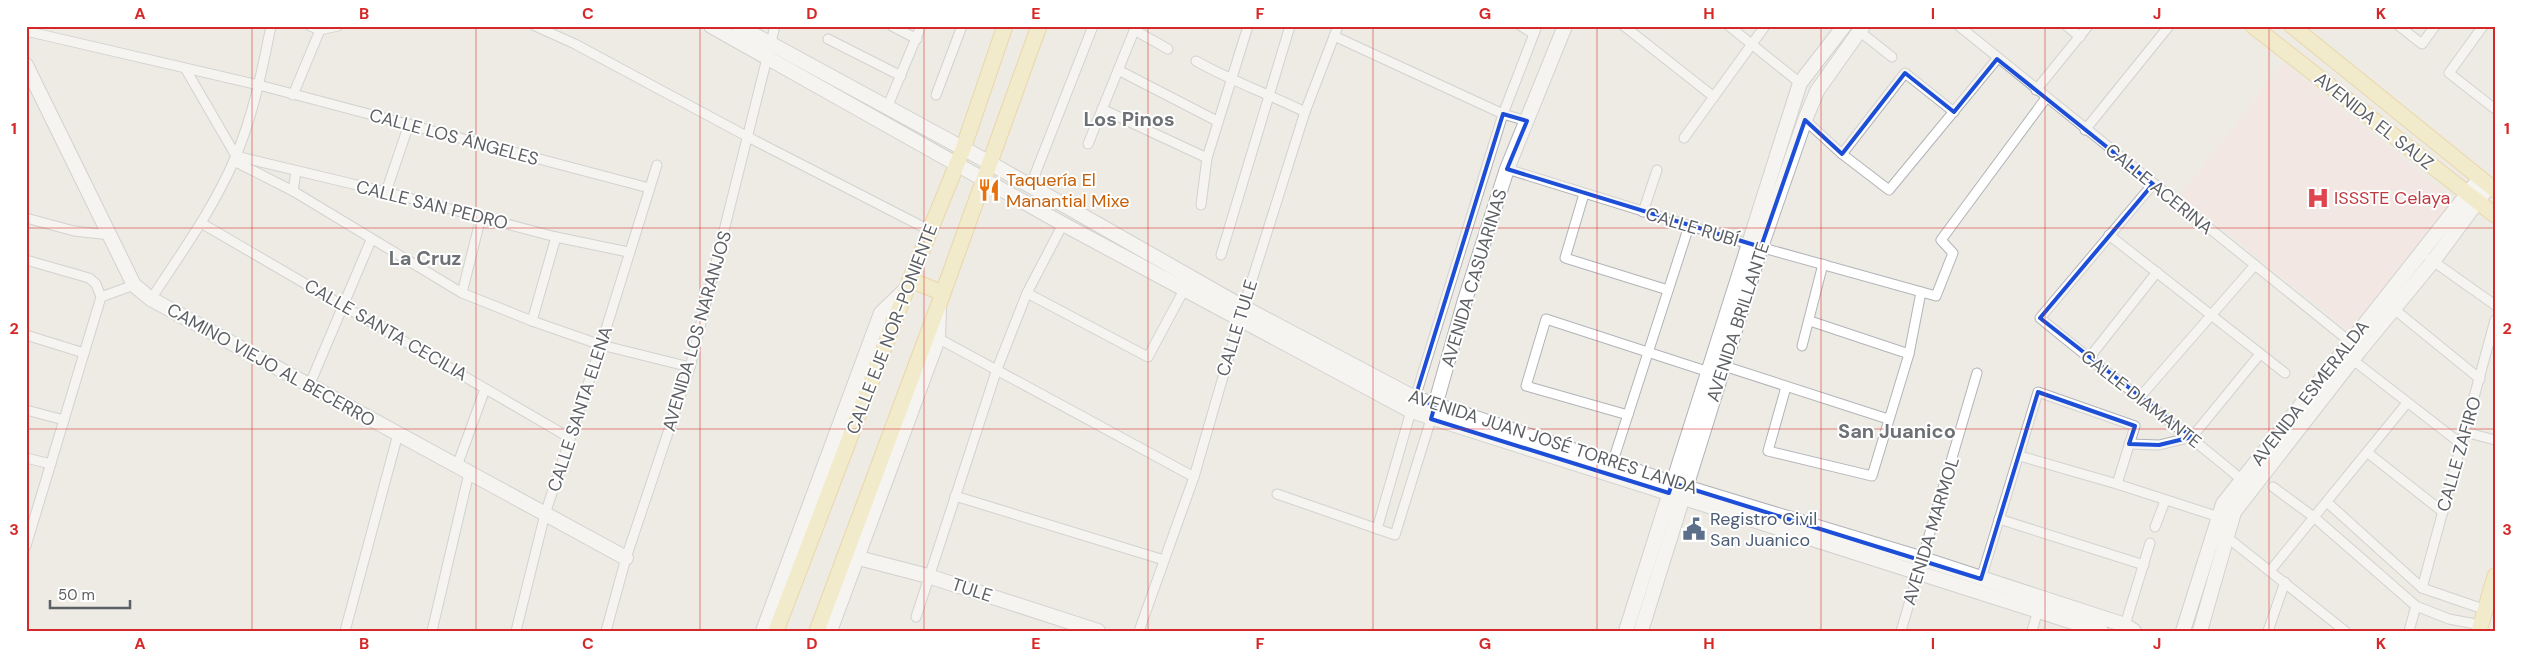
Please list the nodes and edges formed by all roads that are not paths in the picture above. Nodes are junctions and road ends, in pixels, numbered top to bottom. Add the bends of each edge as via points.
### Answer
1 (271, 26) edge
2 (310, 26) edge
3 (338, 26) edge
4 (535, 26) edge
5 (711, 26) edge
6 (738, 26) edge
7 (775, 26) edge
8 (892, 26) edge
9 (921, 26) edge
10 (962, 26) edge
11 (1006, 26) edge
12 (1039, 26) edge
13 (1093, 26) edge
14 (1248, 26) edge
15 (1290, 26) edge
16 (1338, 26) edge
17 (1521, 26) edge
18 (1565, 26) edge
19 (1624, 26) edge
20 (1729, 26) edge
21 (1765, 26) edge
22 (1844, 26) edge
23 (1959, 26) edge
24 (2067, 26) edge
25 (2088, 26) edge
26 (2169, 26) edge
27 (2292, 26) edge
28 (2399, 26) edge
29 (2435, 26) edge
30 (2483, 26) edge
31 (2256, 27) edge
32 (1136, 28) edge
33 (1861, 29) edge
34 (26, 30) edge
35 (320, 30) junction
36 (1536, 30) edge
37 (1636, 30) edge
38 (1334, 36) junction
39 (2080, 37) junction
40 (828, 39) dead end
41 (917, 39) junction
42 (1752, 45) junction
43 (1168, 49) dead end
44 (768, 50) junction
45 (1892, 57) dead end
46 (1997, 59) junction
47 (1196, 61) dead end
48 (26, 65) edge
49 (185, 68) junction
50 (1118, 70) junction
51 (901, 76) junction
52 (1231, 80) junction
53 (1800, 83) junction
54 (259, 85) junction
55 (2036, 90) junction
56 (1269, 94) junction
57 (293, 95) junction
58 (936, 95) dead end
59 (1714, 97) junction
60 (2046, 98) junction
61 (887, 108) junction
62 (1102, 109) junction
63 (2495, 109) edge
64 (1305, 112) junction
65 (1954, 112) junction
66 (1503, 114) junction
67 (1217, 120) junction
68 (1805, 120) junction
69 (1527, 121) junction
70 (408, 124) junction
71 (2085, 130) junction
72 (748, 137) junction
73 (1684, 138) dead end
74 (1088, 144) dead end
75 (963, 148) junction
76 (1842, 154) junction
77 (1207, 158) junction
78 (235, 159) junction
79 (990, 163) junction
80 (957, 164) junction
81 (657, 165) dead end
82 (1508, 170) junction
83 (1658, 170) dead end
84 (296, 171) junction
85 (984, 180) junction
86 (2153, 184) junction
87 (2488, 185) edge
88 (1030, 187) junction
89 (649, 188) junction
90 (293, 191) junction
91 (386, 192) junction
92 (1584, 194) junction
93 (2473, 199) junction
94 (1201, 205) dead end
95 (1644, 212) junction
96 (2495, 216) edge
97 (26, 218) edge
98 (481, 218) junction
99 (200, 223) junction
100 (1063, 224) junction
101 (1689, 226) junction
102 (930, 230) junction
103 (110, 235) junction
104 (2110, 235) junction
105 (556, 237) junction
106 (370, 240) junction
107 (1755, 246) junction
108 (628, 252) junction
109 (1221, 255) dead end
110 (2420, 255) junction
111 (26, 260) edge
112 (2434, 260) junction
113 (1823, 264) junction
114 (2255, 266) junction
115 (2157, 272) junction
116 (909, 284) junction
117 (134, 285) junction
118 (1185, 288) junction
119 (1668, 290) junction
120 (1921, 292) junction
121 (462, 293) junction
122 (1027, 293) junction
123 (102, 298) junction
124 (151, 298) junction
125 (941, 298) junction
126 (343, 305) junction
127 (2495, 305) edge
128 (2394, 309) junction
129 (1241, 312) junction
130 (2210, 314) junction
131 (2495, 320) edge
132 (532, 321) junction
133 (1810, 321) junction
134 (26, 335) edge
135 (933, 336) junction
136 (601, 345) junction
137 (1802, 346) dead end
138 (1649, 351) junction
139 (2354, 351) junction
140 (84, 353) junction
141 (1909, 354) junction
142 (2260, 354) junction
143 (2089, 358) junction
144 (1724, 366) junction
145 (690, 367) junction
146 (997, 369) junction
147 (1709, 372) junction
148 (2285, 373) dead end
149 (1977, 374) dead end
150 (2480, 379) junction
151 (309, 386) junction
152 (1786, 387) junction
153 (485, 389) junction
154 (2139, 398) junction
155 (2407, 403) junction
156 (1413, 404) junction
157 (1435, 404) junction
158 (26, 410) edge
159 (1628, 414) junction
160 (1431, 419) junction
161 (1888, 419) junction
162 (64, 420) junction
163 (2465, 432) junction
164 (398, 434) junction
165 (2192, 437) junction
166 (570, 438) junction
167 (2495, 440) edge
168 (2460, 443) junction
169 (2129, 444) junction
170 (2368, 453) junction
171 (2020, 456) junction
172 (26, 458) edge
173 (51, 464) junction
174 (1612, 464) junction
175 (463, 470) junction
176 (1194, 477) junction
177 (2242, 480) junction
178 (2117, 484) junction
179 (2273, 487) dead end
180 (1677, 490) junction
181 (1277, 494) dead end
182 (955, 496) junction
183 (2165, 501) junction
184 (2328, 503) junction
185 (2443, 512) junction
186 (545, 514) junction
187 (2219, 517) junction
188 (2315, 518) junction
189 (2000, 519) junction
190 (2154, 527) dead end
191 (29, 529) edge
192 (1377, 529) junction
193 (2228, 538) junction
194 (2150, 544) dead end
195 (26, 546) edge
196 (852, 556) junction
197 (626, 558) junction
198 (1164, 560) junction
199 (2206, 560) junction
200 (2144, 564) junction
201 (2220, 564) junction
202 (1922, 566) junction
203 (2270, 571) junction
204 (928, 576) junction
205 (2495, 576) edge
206 (1981, 579) junction
207 (2285, 582) junction
208 (2422, 588) junction
209 (2040, 605) junction
210 (2416, 606) junction
211 (2486, 610) junction
212 (916, 617) dead end
213 (2129, 628) edge
214 (2480, 628) edge
215 (345, 631) edge
216 (432, 631) edge
217 (516, 631) edge
218 (606, 631) edge
219 (764, 631) edge
220 (776, 631) edge
221 (817, 631) edge
222 (830, 631) edge
223 (1098, 631) edge
224 (1139, 631) edge
225 (1626, 631) edge
226 (1642, 631) edge
227 (1901, 631) edge
228 (2032, 631) edge
229 (2101, 631) edge
230 (2182, 631) edge
231 (2200, 631) edge
232 (2268, 631) edge
233 (2346, 631) edge
234 (2409, 631) edge

1 - 54 street
2 - 35 street
3 - 35 street
4 - 72 street via 575,44
5 - 44 main road
6 - 44 main road
7 - 44 street, AVENIDA LOS NARANJOS
8 - 41 street
9 - 41 street
10 - 58 street
11 - 75 main road, CALLE EJE NOR-PONIENTE
12 - 79 main road, CALLE EJE NOR-PONIENTE
13 - 88 street
14 - 52 street
15 - 56 street
16 - 38 street, CALLE TULE
17 - 36 street
18 - 69 main road, AVENIDA CASUARINAS
19 - 37 street
20 - 42 street
21 - 42 street
22 - 53 main road, AVENIDA BRILLANTE
23 - 46 street, CALLE ACERINA
24 - 39 street
25 - 39 street
26 - 71 street
27 - 87 main road, AVENIDA EL SAUZ
28 - 29 street via 2422,44
30 - 63 street via 2449,72
31 - 93 main road, AVENIDA EL SAUZ
32 - 43 street
32 - 50 street
33 - 45 street
33 - 68 main road, AVENIDA BRILLANTE via 1816,91
34 - 49 street, CALLE LOS ÁNGELES
35 - 57 street
36 - 66 street, AVENIDA CASUARINAS
37 - 59 street
38 - 64 street, CALLE TULE
38 - 66 street
39 - 55 street
40 - 51 street
41 - 51 street
42 - 53 street
42 - 59 street
44 - 61 main road, AVENIDA JUAN JOSÉ TORRES LANDA
44 - 72 street, AVENIDA LOS NARANJOS
44 - 80 main road, AVENIDA JUAN JOSÉ TORRES LANDA
46 - 55 street, CALLE ACERINA
46 - 65 street
47 - 52 street
48 - 103 main road, CAMINO VIEJO AL BECERRO
49 - 54 street, CALLE LOS ÁNGELES
49 - 78 street
50 - 62 street
50 - 67 street
51 - 61 street
52 - 56 street
52 - 67 street
53 - 107 main road, AVENIDA BRILLANTE
54 - 57 street, CALLE LOS ÁNGELES
54 - 78 street
55 - 60 street, CALLE ACERINA
56 - 64 street
56 - 109 street
57 - 70 street, CALLE LOS ÁNGELES
59 - 73 street
60 - 71 street, CALLE ACERINA
60 - 120 street, CALLE RUBÍ via 1941,240 1953,253 1936,296
61 - 75 main road, AVENIDA JUAN JOSÉ TORRES LANDA
62 - 74 street
62 - 77 street
64 - 129 street, CALLE TULE
65 - 76 street via 1890,190
65 - 76 street via 1905,72
66 - 69 street
66 - 156 street, AVENIDA CASUARINAS
67 - 77 street
68 - 76 street
68 - 107 main road, AVENIDA BRILLANTE
69 - 82 main road, AVENIDA CASUARINAS
70 - 89 street, CALLE LOS ÁNGELES
70 - 91 street
71 - 86 street, CALLE ACERINA
72 - 102 street
72 - 145 street, AVENIDA LOS NARANJOS
75 - 79 main road, AVENIDA JUAN JOSÉ TORRES LANDA
75 - 80 main road, CALLE EJE NOR-PONIENTE
77 - 94 street
78 - 84 street, CALLE SAN PEDRO
78 - 90 street
78 - 99 street
79 - 85 main road, CALLE EJE NOR-PONIENTE
79 - 88 main road, AVENIDA JUAN JOSÉ TORRES LANDA
80 - 85 main road, AVENIDA JUAN JOSÉ TORRES LANDA
80 - 102 main road, CALLE EJE NOR-PONIENTE
81 - 89 street, CALLE SANTA ELENA
82 - 92 street, CALLE RUBÍ
82 - 157 main road, AVENIDA CASUARINAS
83 - 95 street
84 - 90 street
84 - 91 street, CALLE SAN PEDRO
85 - 100 main road, AVENIDA JUAN JOSÉ TORRES LANDA
85 - 125 main road, CALLE EJE NOR-PONIENTE
86 - 104 street
86 - 114 street, CALLE ACERINA
87 - 93 main road, AVENIDA ESMERALDA
88 - 129 main road, AVENIDA JUAN JOSÉ TORRES LANDA
89 - 108 street, CALLE SANTA ELENA
90 - 106 street
91 - 98 street, CALLE SAN PEDRO
92 - 95 street, CALLE RUBÍ
92 - 119 street via 1565,258
93 - 96 main road, AVENIDA EL SAUZ
93 - 110 main road, AVENIDA ESMERALDA
93 - 112 main road, AVENIDA ESMERALDA
95 - 101 street, CALLE RUBÍ
97 - 103 street via 74,231
98 - 105 street, CALLE SAN PEDRO
98 - 121 street
99 - 124 street
99 - 126 street, CALLE SANTA CECILIA
100 - 118 main road, AVENIDA JUAN JOSÉ TORRES LANDA
100 - 122 street
101 - 107 street, CALLE RUBÍ
101 - 119 street
102 - 116 main road, CALLE EJE NOR-PONIENTE
103 - 117 main road, CAMINO VIEJO AL BECERRO
104 - 115 street
104 - 143 street, CALLE DIAMANTE via 2040,318
105 - 108 street, CALLE SAN PEDRO
105 - 132 street
106 - 121 street
106 - 126 street
107 - 113 street, CALLE RUBÍ
107 - 144 main road, AVENIDA BRILLANTE
107 - 147 main road, AVENIDA BRILLANTE
108 - 136 street, CALLE SANTA ELENA
110 - 112 street
110 - 139 main road, AVENIDA ESMERALDA
111 - 123 street via 89,278 96,284
112 - 127 street
112 - 128 main road, AVENIDA ESMERALDA
113 - 120 street, CALLE RUBÍ
113 - 133 street
114 - 130 street
114 - 139 street, CALLE ACERINA
115 - 130 street
115 - 143 street
116 - 125 main road
116 - 219 main road via 881,313
116 - 220 main road, CALLE EJE NOR-PONIENTE
117 - 123 street
117 - 124 main road, CAMINO VIEJO AL BECERRO
118 - 122 street via 1148,357
118 - 129 main road, AVENIDA JUAN JOSÉ TORRES LANDA
119 - 138 street
120 - 141 street
121 - 132 street
122 - 146 street
123 - 140 street
124 - 151 main road, CAMINO VIEJO AL BECERRO
125 - 135 main road, CALLE EJE NOR-PONIENTE
126 - 151 street
126 - 153 street, CALLE SANTA CECILIA
128 - 139 main road, AVENIDA ESMERALDA
128 - 150 street
129 - 156 main road, AVENIDA JUAN JOSÉ TORRES LANDA
129 - 176 street, CALLE TULE
130 - 142 street
130 - 154 street
131 - 150 street, CALLE ZAFIRO
132 - 136 street
133 - 137 street
133 - 141 street
134 - 140 street
135 - 146 street
135 - 196 main road, CALLE EJE NOR-PONIENTE
136 - 145 street
136 - 166 street, CALLE SANTA ELENA
138 - 147 street
138 - 159 street
138 - 159 street via 1546,319 1526,386
139 - 155 street, CALLE ACERINA
139 - 177 main road, AVENIDA ESMERALDA
139 - 193 main road, AVENIDA ESMERALDA via 2234,512
140 - 162 street
141 - 161 street
142 - 148 street
142 - 165 street
143 - 154 street, CALLE DIAMANTE
144 - 152 street
144 - 180 main road, AVENIDA BRILLANTE
145 - 197 street, AVENIDA LOS NARANJOS
146 - 176 street
146 - 182 street
147 - 180 main road, AVENIDA BRILLANTE
149 - 202 street, AVENIDA MARMOL
150 - 163 street, CALLE ZAFIRO
151 - 164 main road, CAMINO VIEJO AL BECERRO
152 - 161 street
152 - 161 street via 1768,451 1872,476
153 - 166 street, CALLE SANTA CECILIA
153 - 175 street
154 - 165 street, CALLE DIAMANTE
155 - 168 street, CALLE ACERINA
155 - 170 street
156 - 157 main road, AVENIDA JUAN JOSÉ TORRES LANDA
156 - 160 main road, AVENIDA JUAN JOSÉ TORRES LANDA
156 - 192 street, AVENIDA CASUARINAS
157 - 160 main road, AVENIDA CASUARINAS
157 - 174 main road, AVENIDA JUAN JOSÉ TORRES LANDA
158 - 162 street
159 - 174 street
160 - 180 main road, AVENIDA JUAN JOSÉ TORRES LANDA
160 - 192 street, AVENIDA CASUARINAS via 1395,534
162 - 173 street
163 - 167 street
163 - 168 street, CALLE ZAFIRO
164 - 175 main road, CAMINO VIEJO AL BECERRO
164 - 215 street
165 - 169 street via 2158,445
165 - 177 street, CALLE DIAMANTE
166 - 186 street, CALLE SANTA ELENA
168 - 185 street, CALLE ZAFIRO
169 - 171 street via 2135,426 2038,392
169 - 178 street
170 - 184 street
170 - 185 street
171 - 178 street
171 - 189 street
172 - 173 street
173 - 191 street
174 - 180 main road, AVENIDA JUAN JOSÉ TORRES LANDA
175 - 186 main road, CAMINO VIEJO AL BECERRO
175 - 216 street
176 - 198 street, CALLE TULE
177 - 187 main road, AVENIDA ESMERALDA via 2223,504
178 - 183 street
179 - 188 street
180 - 202 main road, AVENIDA JUAN JOSÉ TORRES LANDA
180 - 225 main road, AVENIDA BRILLANTE
180 - 226 main road, AVENIDA BRILLANTE
181 - 192 street
182 - 198 street
182 - 204 street
183 - 187 street
183 - 190 street
184 - 188 street
184 - 208 street
185 - 208 street, CALLE ZAFIRO
186 - 197 main road, CAMINO VIEJO AL BECERRO
186 - 217 street, CALLE SANTA ELENA
187 - 199 main road, AVENIDA ESMERALDA
188 - 203 street
188 - 210 street
189 - 200 street
189 - 206 street
191 - 195 street
193 - 201 main road, AVENIDA ESMERALDA
193 - 203 street
194 - 200 street
196 - 204 main road, TULE
196 - 221 main road, CALLE EJE NOR-PONIENTE
196 - 222 main road
197 - 218 street, AVENIDA LOS NARANJOS
198 - 224 street, CALLE TULE
199 - 201 street
199 - 230 main road, AVENIDA ESMERALDA
200 - 213 street
201 - 231 main road, AVENIDA ESMERALDA
202 - 206 main road, AVENIDA JUAN JOSÉ TORRES LANDA
202 - 209 main road, AVENIDA JUAN JOSÉ TORRES LANDA
202 - 227 street, AVENIDA MARMOL
203 - 207 street
204 - 212 street
204 - 223 main road, TULE
205 - 211 main road
206 - 209 main road, AVENIDA JUAN JOSÉ TORRES LANDA
207 - 232 street
207 - 233 street
208 - 211 street
209 - 213 main road, AVENIDA JUAN JOSÉ TORRES LANDA
209 - 228 street
209 - 229 main road, AVENIDA JUAN JOSÉ TORRES LANDA
210 - 214 street
210 - 234 street
211 - 214 main road

